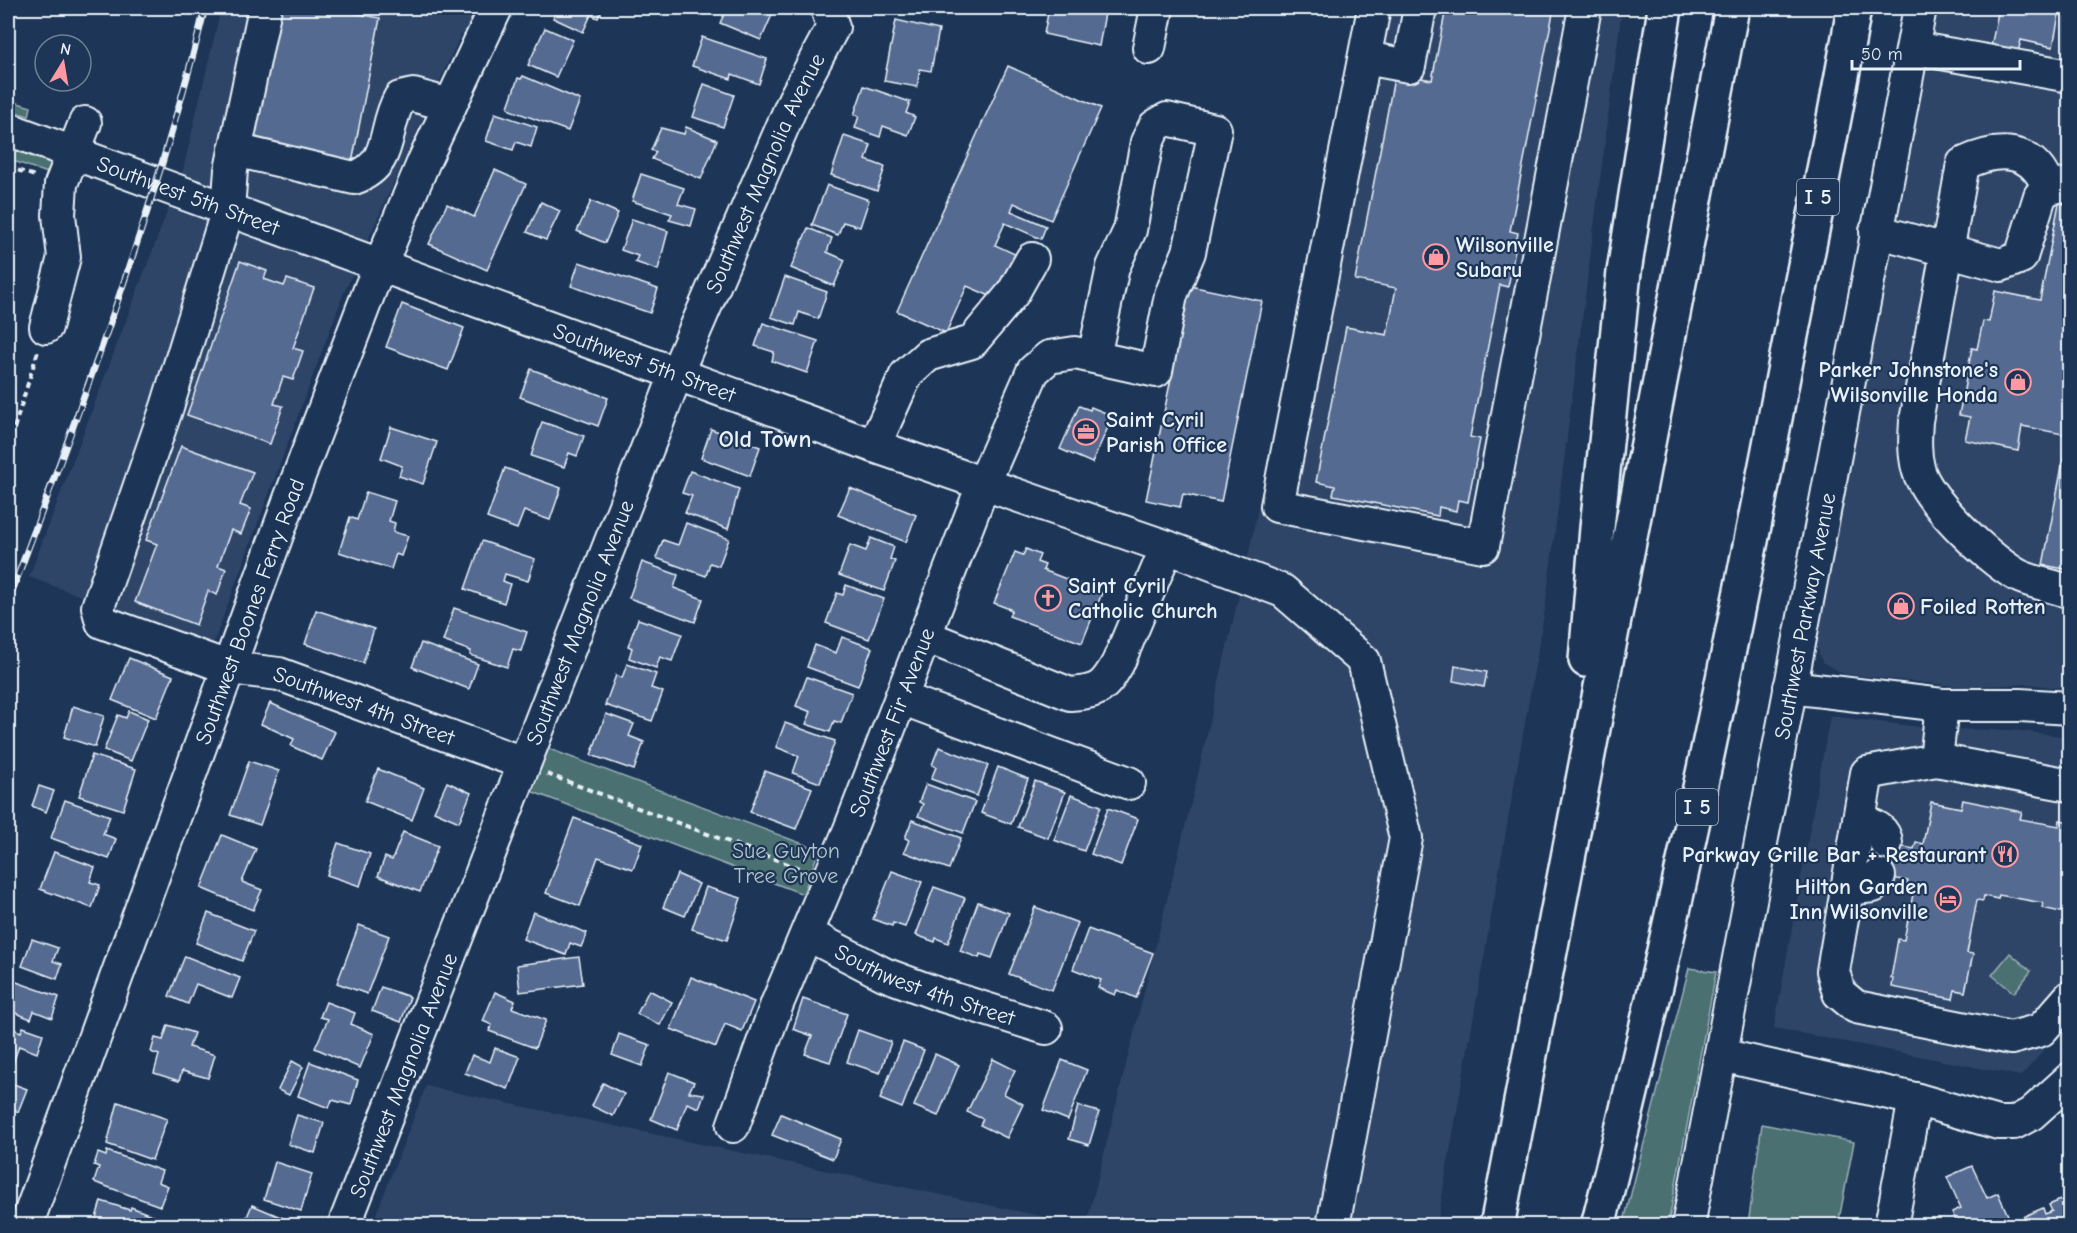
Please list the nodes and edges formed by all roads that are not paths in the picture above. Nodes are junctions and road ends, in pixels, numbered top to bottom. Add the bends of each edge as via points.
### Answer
1 (265, 8) edge
2 (496, 8) edge
3 (1157, 8) edge
4 (1374, 8) edge
5 (1420, 8) edge
6 (1585, 8) edge
7 (1665, 8) edge
8 (1732, 8) edge
9 (1854, 8) edge
10 (1920, 8) edge
11 (830, 17) edge
12 (1149, 48) dead end
13 (1912, 48) junction
14 (1365, 58) junction
15 (2070, 76) edge
16 (450, 105) junction
17 (8, 129) edge
18 (79, 137) junction
19 (235, 150) junction
20 (2059, 186) edge
21 (228, 209) junction
22 (1876, 231) junction
23 (1949, 250) junction
24 (1032, 259) dead end
25 (381, 264) junction
26 (46, 327) road end
27 (1094, 357) junction
28 (677, 372) junction
29 (874, 446) junction
30 (983, 485) junction
31 (1167, 547) junction
32 (2070, 592) edge
33 (925, 636) junction
34 (230, 668) junction
35 (1790, 687) junction
36 (901, 698) junction
37 (1942, 705) junction
38 (2070, 708) edge
39 (1936, 760) junction
40 (523, 763) junction
41 (1129, 783) dead end
42 (2070, 785) edge
43 (1573, 820) junction
44 (1859, 820) junction
45 (1886, 843) dead end
46 (1879, 876) dead end
47 (1847, 889) junction
48 (807, 934) junction
49 (2070, 998) edge
50 (1046, 1028) dead end
51 (1721, 1055) junction
52 (2070, 1079) edge
53 (1915, 1099) junction
54 (734, 1126) dead end
55 (20, 1219) edge
56 (344, 1226) edge
57 (1333, 1226) edge
58 (1497, 1226) edge
59 (1598, 1226) edge
60 (1688, 1226) edge
61 (1891, 1226) edge

1 - 19 street
2 - 16 street, Southwest Boones Ferry Road
3 - 12 street
4 - 14 street
5 - 14 street via 1408,66
6 - 14 street via 1483,546 1277,506
7 - 43 highway via 1613,366
8 - 43 highway
9 - 59 highway, I 5 via 1695,814
10 - 13 street, Southwest Parkway Avenue
11 - 28 street, Southwest Magnolia Avenue
13 - 15 street
13 - 22 street, Southwest Parkway Avenue
16 - 19 street via 413,95 400,98 392,112 381,159 370,172 354,178
16 - 25 street, Southwest Boones Ferry Road
17 - 18 street, Southwest 5th Street
18 - 21 street, Southwest 5th Street
18 - 26 street via 59,199 64,257
19 - 21 street
20 - 23 street via 2040,196 2021,257 2001,265
20 - 23 street via 2020,156 2000,151 1982,154 1963,164
21 - 25 street, Southwest 5th Street
21 - 34 street, Southwest 4th Street via 167,407 98,606 102,622
22 - 23 street
22 - 35 street, Southwest Parkway Avenue
23 - 32 street via 1916,422 1918,470 1932,495 1990,557 2018,576
24 - 29 street via 1013,293 972,342 928,355 906,375
25 - 28 street, Southwest 5th Street
25 - 34 street, Southwest Boones Ferry Road
27 - 27 street, Southwest Fir Avenue via 1156,370 1171,295 1189,252 1215,130 1167,119 1155,126 1147,142 1130,230 1113,267
27 - 30 street, Southwest Fir Avenue via 1075,353 1049,357 1033,371
28 - 29 street, Southwest 5th Street
28 - 40 street, Southwest Magnolia Avenue
29 - 30 street, Southwest 5th Street
30 - 31 street, Southwest 5th Street
30 - 33 street, Southwest Fir Avenue
31 - 33 street via 1118,663 1108,681 1094,692 1070,694
31 - 57 street, Southwest 5th Street via 1283,591 1364,662 1406,838
33 - 36 street, Southwest Fir Avenue
34 - 40 street, Southwest 4th Street via 279,674
34 - 55 street, Southwest Boones Ferry Road
35 - 37 street
35 - 51 street, Southwest Parkway Avenue
36 - 41 street
36 - 48 street, Southwest Fir Avenue
37 - 38 street
37 - 39 street
39 - 42 street
39 - 44 street via 1867,773
40 - 56 street, Southwest Magnolia Avenue
43 - 58 highway
44 - 45 street via 1878,828
44 - 47 street
46 - 47 street via 1873,886
47 - 49 street via 1833,971 1839,993 1856,1007 2011,1038 2042,1030
48 - 50 street, Southwest 4th Street via 884,974
48 - 54 street, Southwest Fir Avenue via 777,1004
51 - 53 street
51 - 60 street, Southwest Parkway Avenue
52 - 53 street via 2046,1102 2014,1123
53 - 61 street

